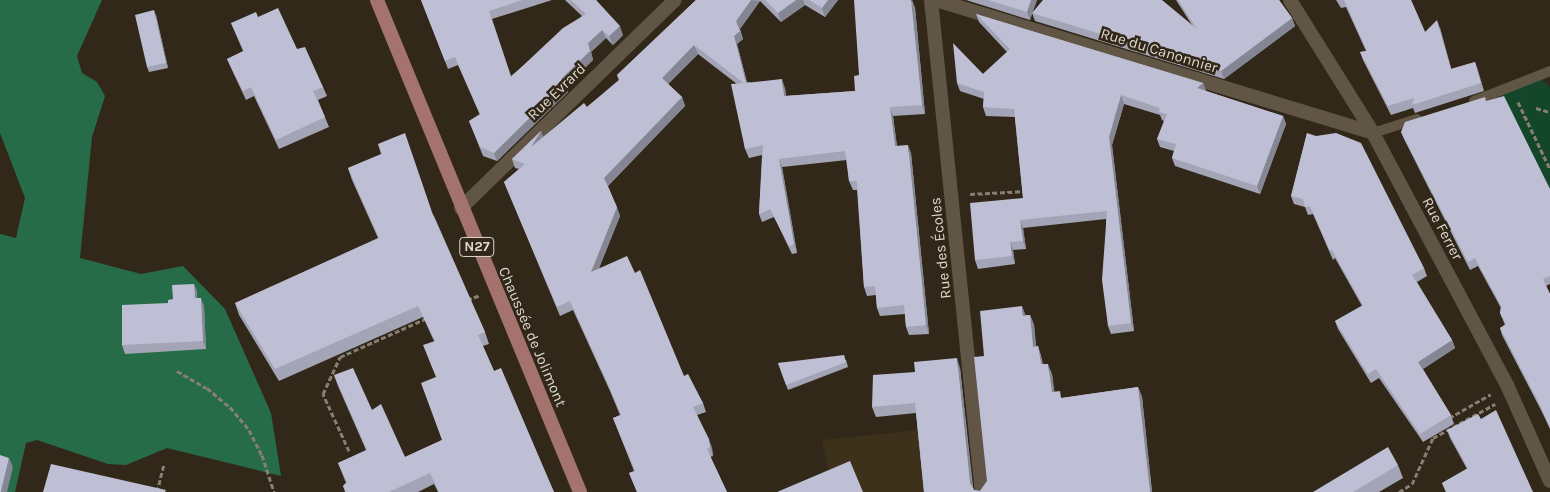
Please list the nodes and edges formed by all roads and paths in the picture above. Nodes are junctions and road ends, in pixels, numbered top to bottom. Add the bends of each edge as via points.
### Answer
1 (377, 0) edge
2 (675, 0) edge
3 (930, 0) edge
4 (936, 0) edge
5 (1290, 0) edge
6 (1550, 71) edge
7 (1511, 88) junction
8 (1464, 104) edge
9 (1536, 108) dead end
10 (1550, 112) edge
11 (1427, 116) edge
12 (1373, 133) junction
13 (1550, 169) edge
14 (1034, 191) edge
15 (952, 194) junction
16 (461, 208) junction
17 (494, 289) junction
18 (459, 304) edge
19 (433, 315) edge
20 (177, 372) dead end
21 (1509, 390) junction
22 (1446, 420) edge
23 (349, 451) dead end
24 (164, 463) dead end
25 (1550, 482) edge
26 (157, 492) edge
27 (274, 492) edge
28 (580, 492) edge
29 (982, 492) edge
30 (1399, 492) edge

1 - 16 main road, Chaussée de Jolimont / N27
2 - 16 street, Rue Evrard
3 - 15 street, Rue des Écoles
4 - 12 street, Rue du Canonnier
5 - 12 street, Rue Ferrer
6 - 7 lane
7 - 8 lane
7 - 13 path
9 - 10 path
11 - 12 lane
12 - 21 street, Rue Ferrer
14 - 15 path
15 - 29 street, Rue des Écoles
16 - 17 main road, Chaussée de Jolimont / N27
17 - 18 path
17 - 28 main road, Chaussée de Jolimont / N27
19 - 23 path via 340,357 323,394
20 - 27 path via 207,388 230,407 249,430 262,455
21 - 22 path
21 - 25 street, Rue Ferrer
21 - 30 path via 1433,438 1412,484
24 - 26 path

